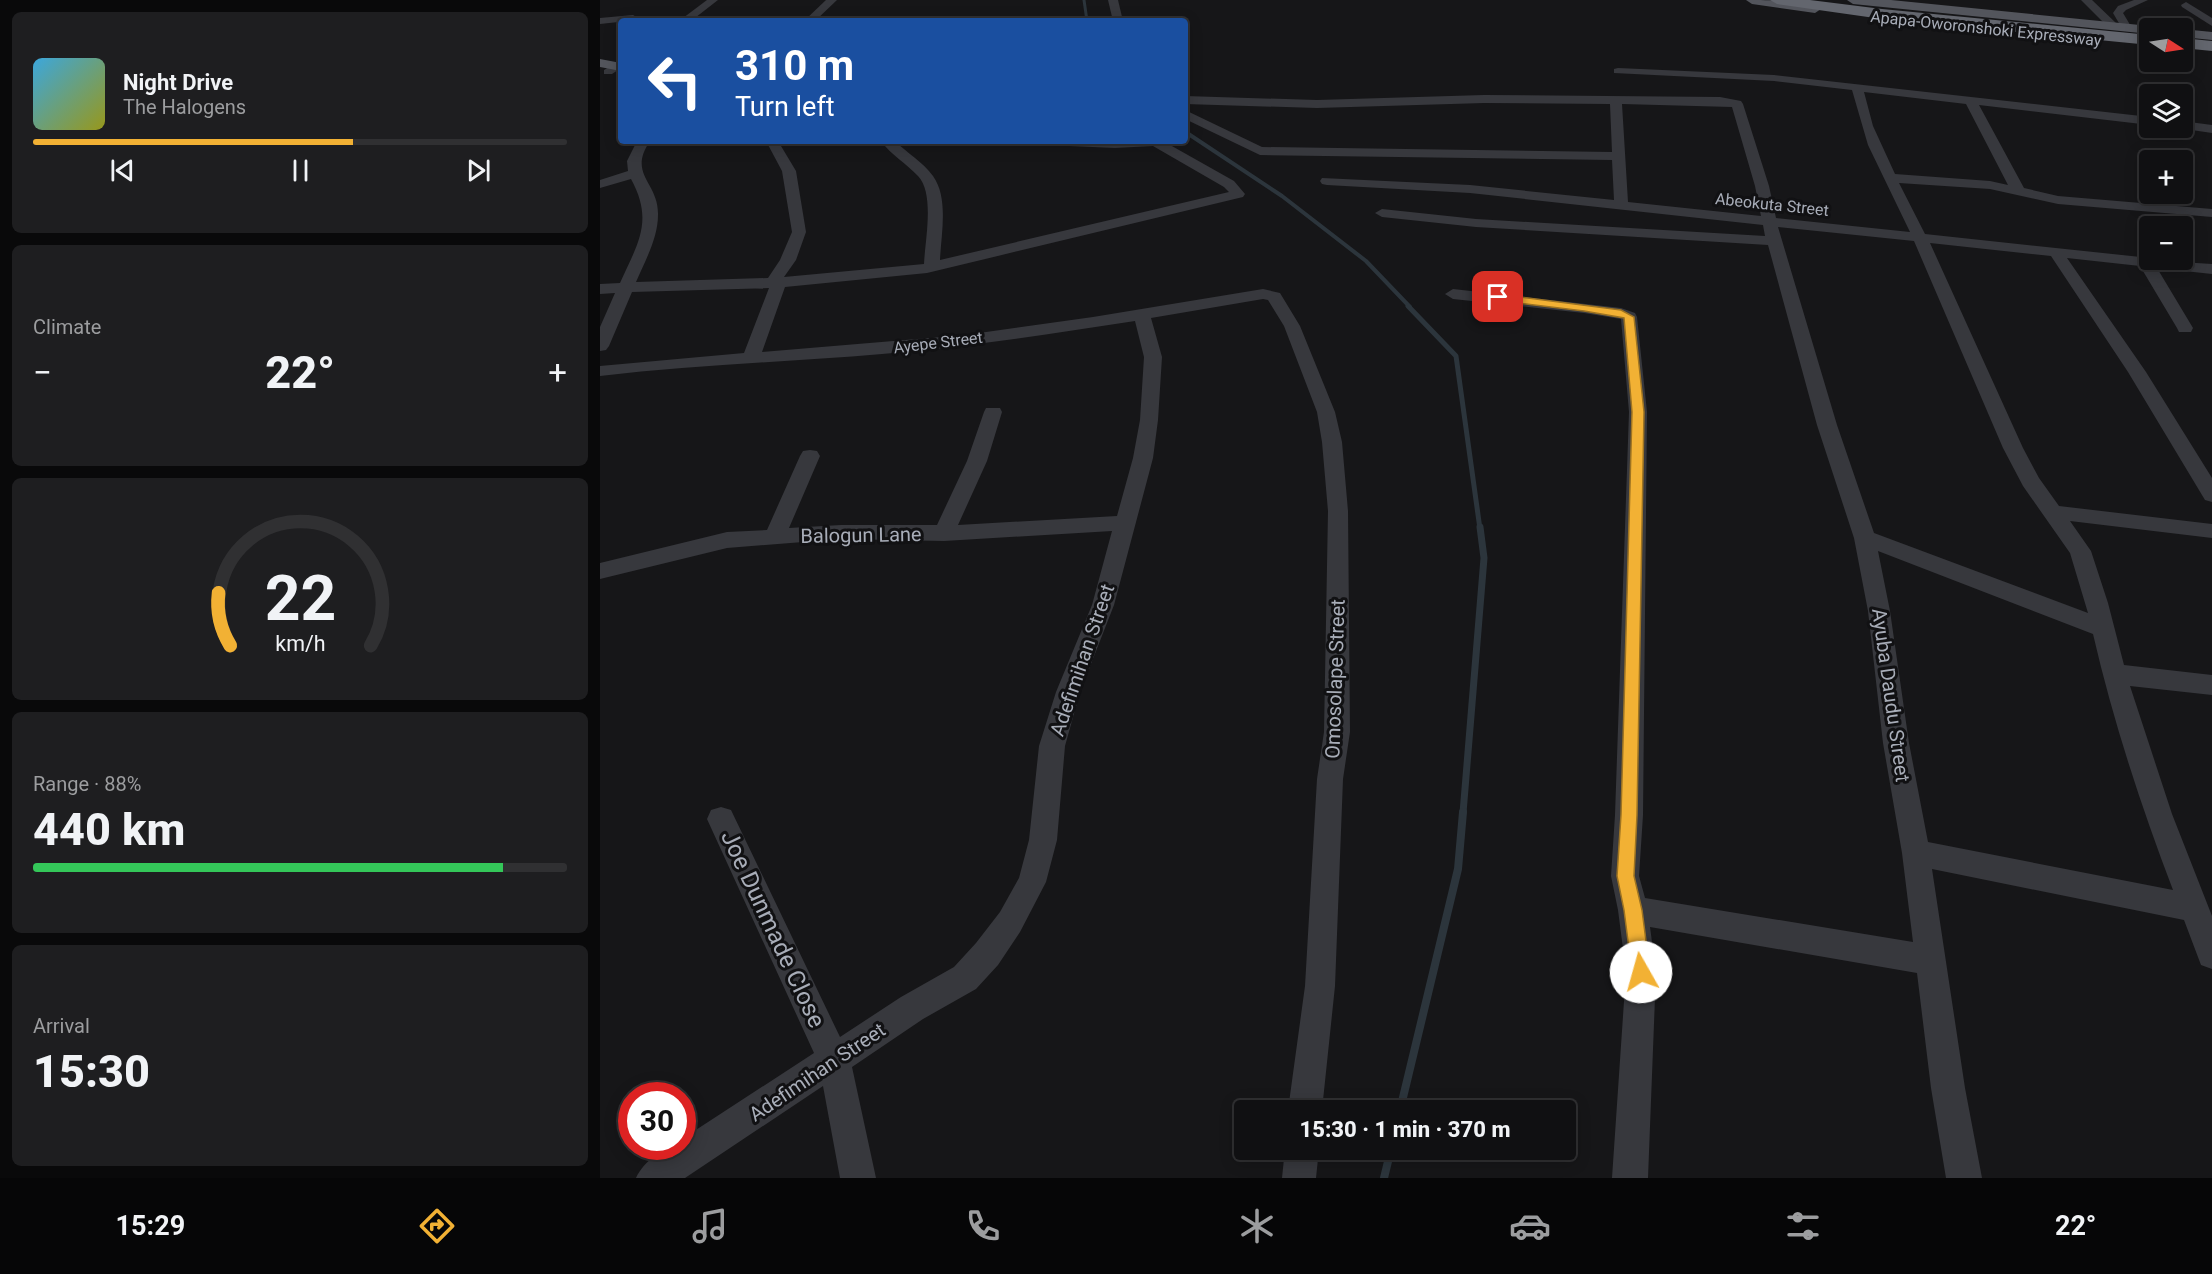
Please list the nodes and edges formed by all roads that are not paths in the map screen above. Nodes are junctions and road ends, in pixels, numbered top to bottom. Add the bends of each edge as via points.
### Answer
1 (706, 0) edge
2 (713, 0) edge
3 (832, 0) edge
4 (1113, 0) edge
5 (1752, 0) edge
6 (1777, 0) edge
7 (1824, 0) edge
8 (1853, 0) edge
9 (2086, 0) edge
10 (2143, 0) edge
11 (2186, 5) dead end
12 (682, 18) edge
13 (688, 18) edge
14 (812, 18) edge
15 (1117, 18) edge
16 (618, 19) edge
17 (600, 21) edge
18 (2212, 23) edge
19 (2113, 26) junction
20 (2127, 28) junction
21 (2139, 30) edge
22 (2139, 31) edge
23 (2193, 34) edge
24 (2212, 36) edge
25 (2193, 39) edge
26 (2212, 40) edge
27 (2139, 41) edge
28 (2139, 41) edge
29 (2193, 47) edge
30 (2212, 49) edge
31 (612, 69) edge
32 (1618, 71) dead end
33 (600, 85) edge
34 (1857, 86) junction
35 (1970, 99) junction
36 (1188, 100) edge
37 (1616, 100) junction
38 (1188, 116) edge
39 (2139, 120) edge
40 (2193, 126) edge
41 (2212, 129) edge
42 (642, 144) edge
43 (774, 144) edge
44 (890, 144) edge
45 (1159, 144) edge
46 (1619, 156) junction
47 (634, 174) junction
48 (1891, 178) junction
49 (1327, 181) dead end
50 (600, 184) edge
51 (2018, 191) junction
52 (1621, 206) junction
53 (1382, 213) dead end
54 (2212, 213) edge
55 (1772, 232) junction
56 (1920, 238) junction
57 (2057, 254) junction
58 (2139, 262) edge
59 (932, 267) junction
60 (2193, 267) edge
61 (2212, 269) edge
62 (2150, 270) edge
63 (776, 283) junction
64 (626, 287) junction
65 (600, 289) edge
66 (1453, 294) dead end
67 (1274, 296) joint
68 (1142, 315) junction
69 (2185, 328) dead end
70 (600, 346) edge
71 (751, 357) junction
72 (600, 371) edge
73 (993, 412) dead end
74 (810, 456) dead end
75 (2212, 495) edge
76 (2051, 512) junction
77 (1126, 523) junction
78 (2212, 531) edge
79 (944, 533) junction
80 (774, 537) junction
81 (1865, 538) junction
82 (600, 571) edge
83 (2102, 628) junction
84 (2114, 674) junction
85 (2212, 685) edge
86 (721, 819) dead end
87 (1916, 853) junction
88 (2195, 908) junction
89 (1633, 910) junction
90 (2212, 954) edge
91 (1931, 960) junction
92 (834, 1060) junction
93 (1306, 1100) edge
94 (1301, 1160) edge
95 (654, 1178) edge
96 (858, 1178) edge
97 (1299, 1178) edge
98 (1630, 1178) edge
99 (1964, 1178) edge

1 - 12 street
2 - 13 street
3 - 14 street
4 - 15 street
5 - 27 main road, Apapa-Oworonshoki Expressway via 1923,22
6 - 28 highway, Apapa-Oworonshoki Expressway
7 - 22 highway, Apapa-Oworonshoki Expressway
8 - 19 main road, Apapa-Oworonshoki Expressway
9 - 19 street
10 - 20 street via 2118,13
11 - 18 street
16 - 17 street
19 - 20 main road, Apapa-Oworonshoki Expressway
20 - 21 main road, Apapa-Oworonshoki Expressway
23 - 24 main road
25 - 26 highway
29 - 30 highway
31 - 33 main road
32 - 34 street
34 - 35 street
34 - 48 street via 1870,139
35 - 39 street
35 - 51 street
36 - 37 street via 1334,104
37 - 46 street
37 - 55 street, Ayuba Daudu Street via 1737,104
38 - 46 street via 1260,151
40 - 41 street
42 - 47 street via 634,158
43 - 63 street via 789,171 799,232
44 - 59 street via 930,181 936,213
45 - 59 street via 1229,184 1238,195
46 - 52 street
47 - 50 street
47 - 64 street via 650,199 651,213 644,247
48 - 51 street via 1990,185
48 - 56 street
49 - 52 street, Abeokuta Street via 1470,189
51 - 54 street via 2058,200
52 - 55 street, Abeokuta Street
53 - 55 street via 1476,223
55 - 56 street, Abeokuta Street
55 - 81 street, Ayuba Daudu Street via 1827,425
56 - 57 street, Abeokuta Street
56 - 76 street via 2013,448
57 - 58 street, Abeokuta Street
57 - 75 street via 2120,345
59 - 63 street
60 - 61 street, Abeokuta Street
62 - 69 street
63 - 64 street
63 - 71 street
64 - 65 street
64 - 70 street
66 - 89 street via 1584,308 1629,317 1638,412 1625,876
67 - 68 street, Ayepe Street via 1263,294
67 - 93 street, Omosolape Street via 1292,326 1326,412 1338,511 1337,732 1330,779 1320,986
68 - 71 street, Ayepe Street via 923,345
68 - 77 street, Adefimihan Street via 1153,357 1149,420
71 - 72 street, Ayepe Street
73 - 79 street via 977,461
74 - 80 street
76 - 78 street
76 - 83 street via 2080,551
77 - 79 street, Balogun Lane
77 - 92 street, Adefimihan Street via 1102,605 1052,746 1043,840 1032,882 1010,922 965,978
79 - 80 street, Balogun Lane via 841,532
80 - 82 street, Balogun Lane via 727,540
81 - 83 street
81 - 87 street, Ayuba Daudu Street
83 - 84 street
84 - 85 street
84 - 88 street via 2158,814
86 - 92 street, Joe Dunmade Close
87 - 88 street
87 - 91 street, Ayuba Daudu Street
88 - 90 street
89 - 91 street
89 - 98 street via 1641,972
91 - 99 street, Ayuba Daudu Street
92 - 95 street, Adefimihan Street
92 - 96 street, Joe Dunmade Close
94 - 97 street

